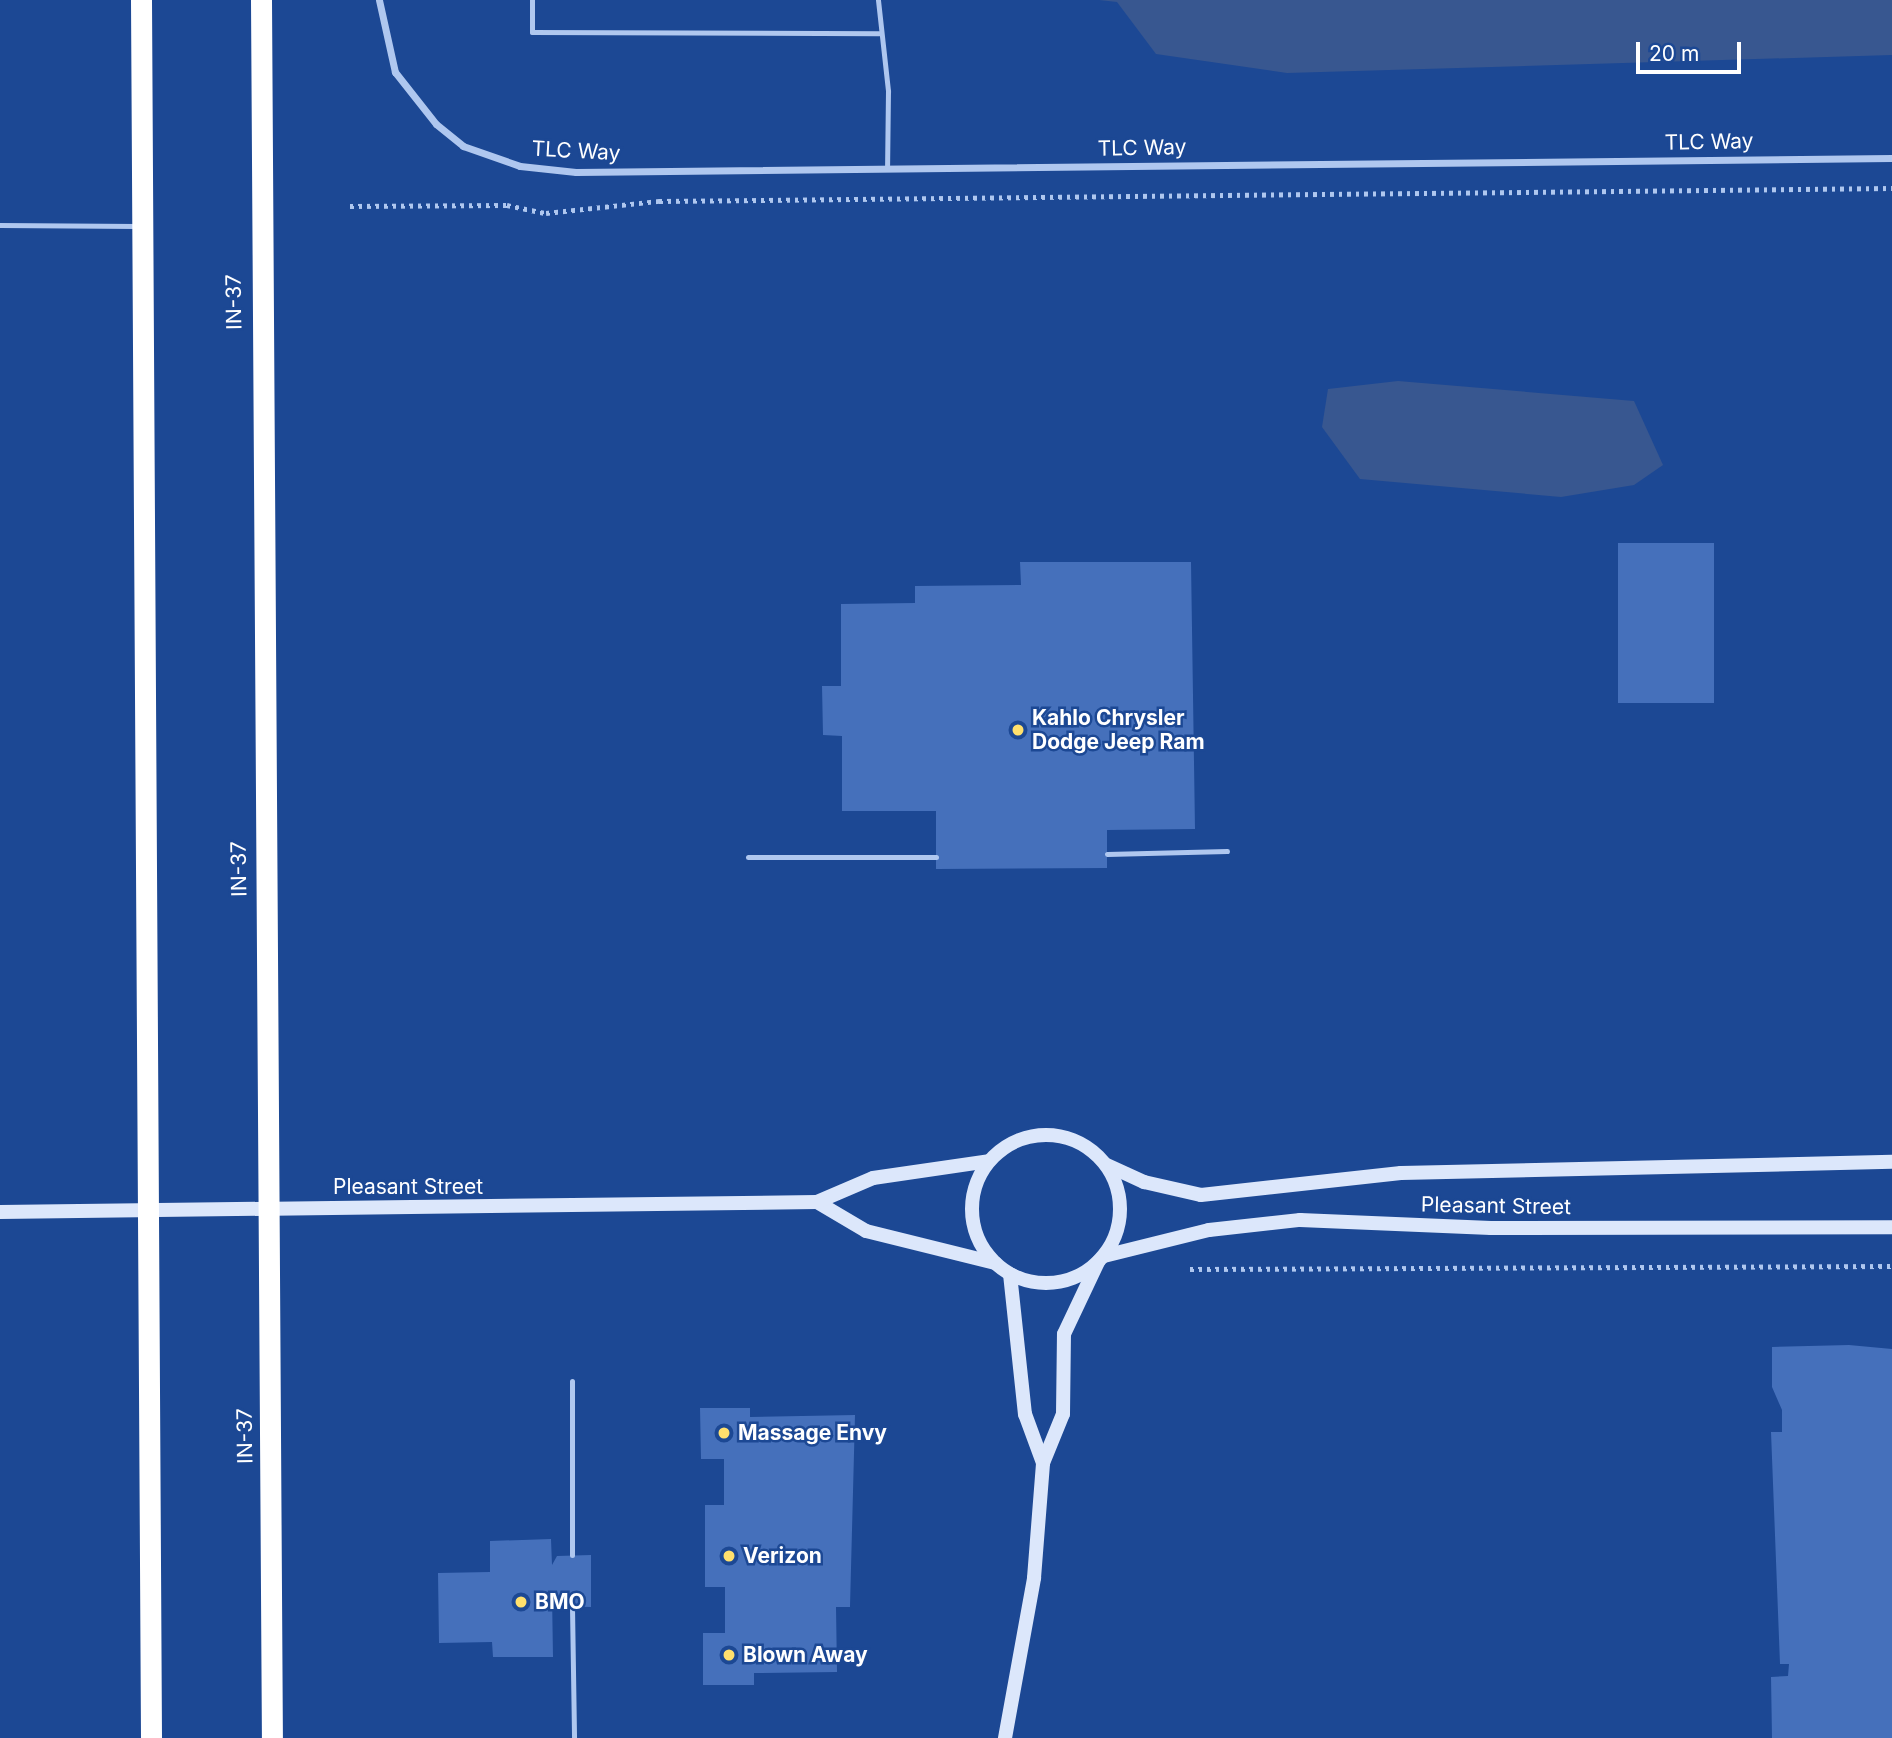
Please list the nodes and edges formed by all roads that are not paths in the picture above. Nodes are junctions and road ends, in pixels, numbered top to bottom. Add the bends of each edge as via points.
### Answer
1 (141, 0) edge
2 (261, 0) edge
3 (379, 0) edge
4 (532, 0) edge
5 (878, 0) edge
6 (879, 33) junction
7 (1892, 158) edge
8 (887, 169) junction
9 (0, 225) edge
10 (138, 226) junction
11 (1227, 851) dead end
12 (1107, 854) dead end
13 (748, 857) dead end
14 (936, 857) dead end
15 (989, 1161) junction
16 (1892, 1162) edge
17 (1107, 1165) junction
18 (817, 1202) junction
19 (267, 1209) junction
20 (146, 1211) junction
21 (0, 1212) edge
22 (1892, 1227) edge
23 (1101, 1259) junction
24 (995, 1263) junction
25 (1010, 1274) junction
26 (572, 1381) dead end
27 (1043, 1463) junction
28 (572, 1555) dead end
29 (572, 1607) dead end
30 (151, 1738) edge
31 (272, 1738) edge
32 (574, 1738) edge
33 (1005, 1738) edge

1 - 10 highway
2 - 19 highway, IN-37
3 - 8 street, TLC Way via 395,72 413,102 463,146 520,166 576,172
4 - 6 lane via 532,32
5 - 6 lane
6 - 8 lane via 888,91
7 - 8 street, TLC Way
9 - 10 lane
10 - 20 highway
11 - 12 lane
13 - 14 lane
15 - 17 street via 1020,1139 1059,1135
15 - 18 street, Pleasant Street via 873,1178
15 - 24 street via 973,1194 972,1213
16 - 17 street, Pleasant Street via 1455,1170 1202,1195 1144,1182
17 - 23 street via 1121,1202 1115,1239
18 - 19 street, Pleasant Street
18 - 24 street via 866,1231
19 - 20 street, Pleasant Street
19 - 31 highway, IN-37
20 - 21 street, Pleasant Street
20 - 30 highway
22 - 23 street, Pleasant Street via 1603,1230 1300,1220 1209,1230
23 - 25 street via 1065,1281
23 - 27 street via 1063,1334 1063,1414
24 - 25 street
25 - 27 street via 1025,1414
26 - 28 lane
27 - 33 street via 1034,1578
29 - 32 lane

